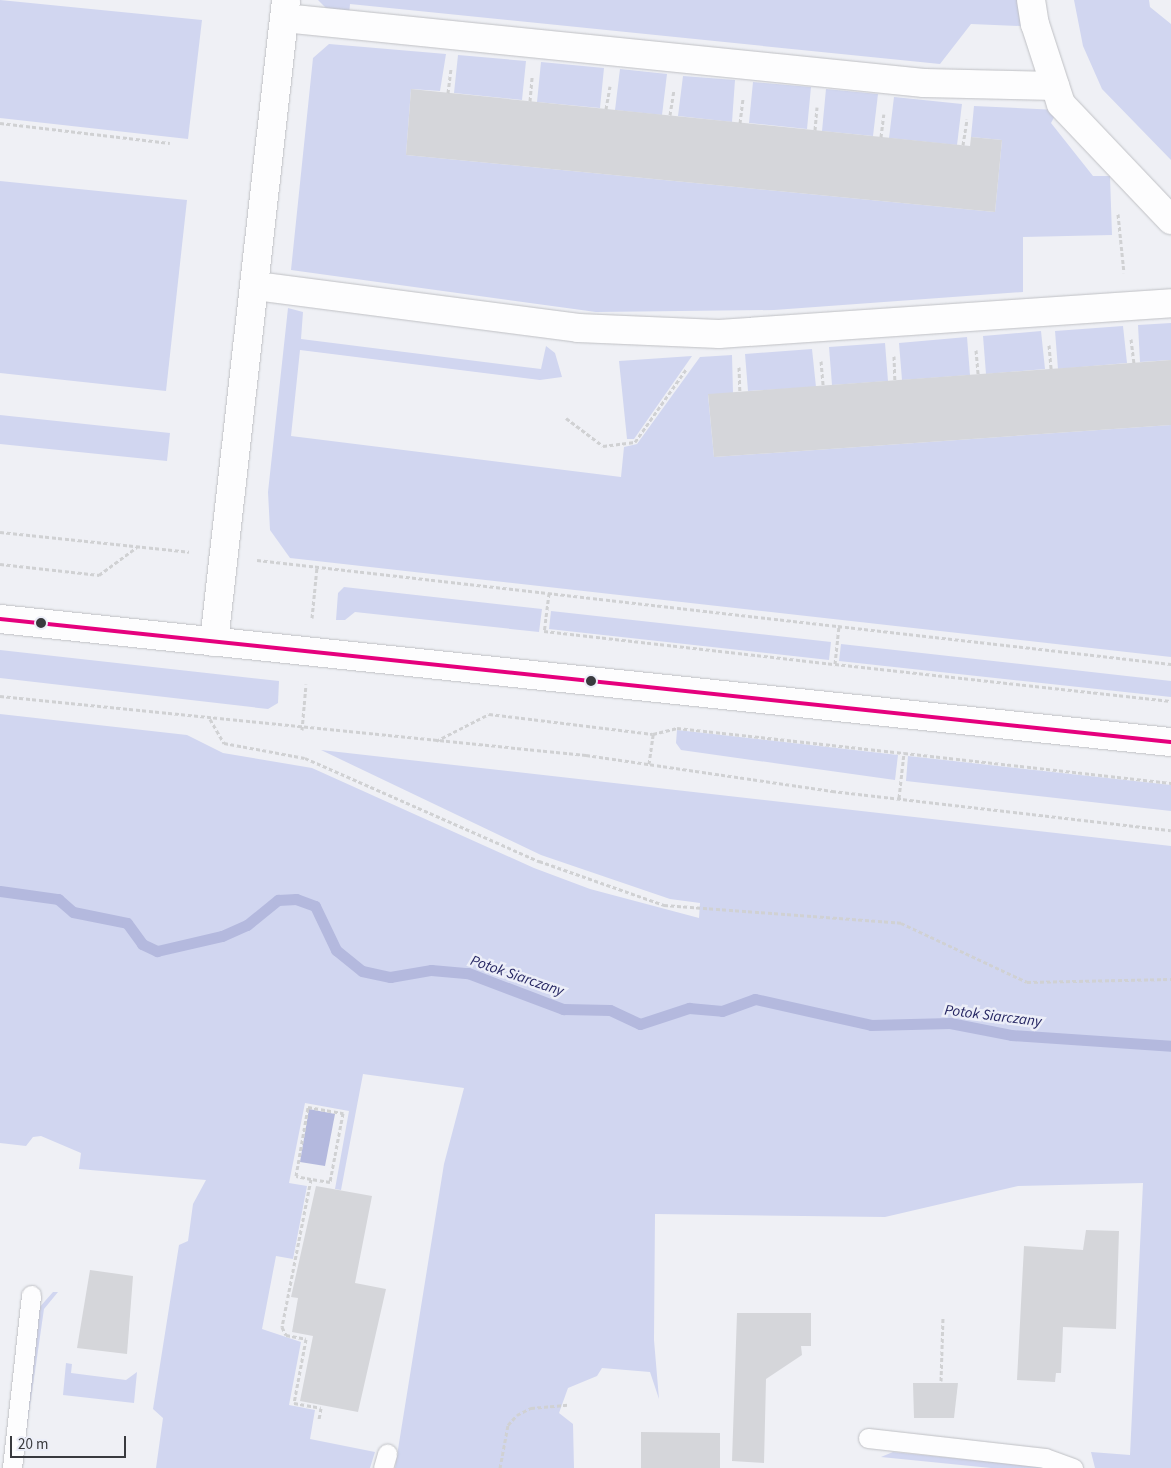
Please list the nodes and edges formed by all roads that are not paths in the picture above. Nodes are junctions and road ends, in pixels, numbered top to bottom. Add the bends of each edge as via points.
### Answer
1 (1031, 0) edge
2 (285, 9) edge
3 (1055, 86) junction
4 (1171, 220) edge
5 (256, 286) junction
6 (1171, 303) edge
7 (0, 619) edge
8 (214, 642) junction
9 (1171, 742) edge
10 (31, 1295) dead end
11 (868, 1438) dead end
12 (12, 1468) edge
13 (1073, 1468) edge

1 - 3 street
2 - 3 street via 924,83
2 - 5 street
3 - 4 street via 1061,104
5 - 6 street via 578,328 719,334
5 - 8 street
7 - 8 street
8 - 9 street
10 - 12 lane
11 - 13 lane via 1045,1458

